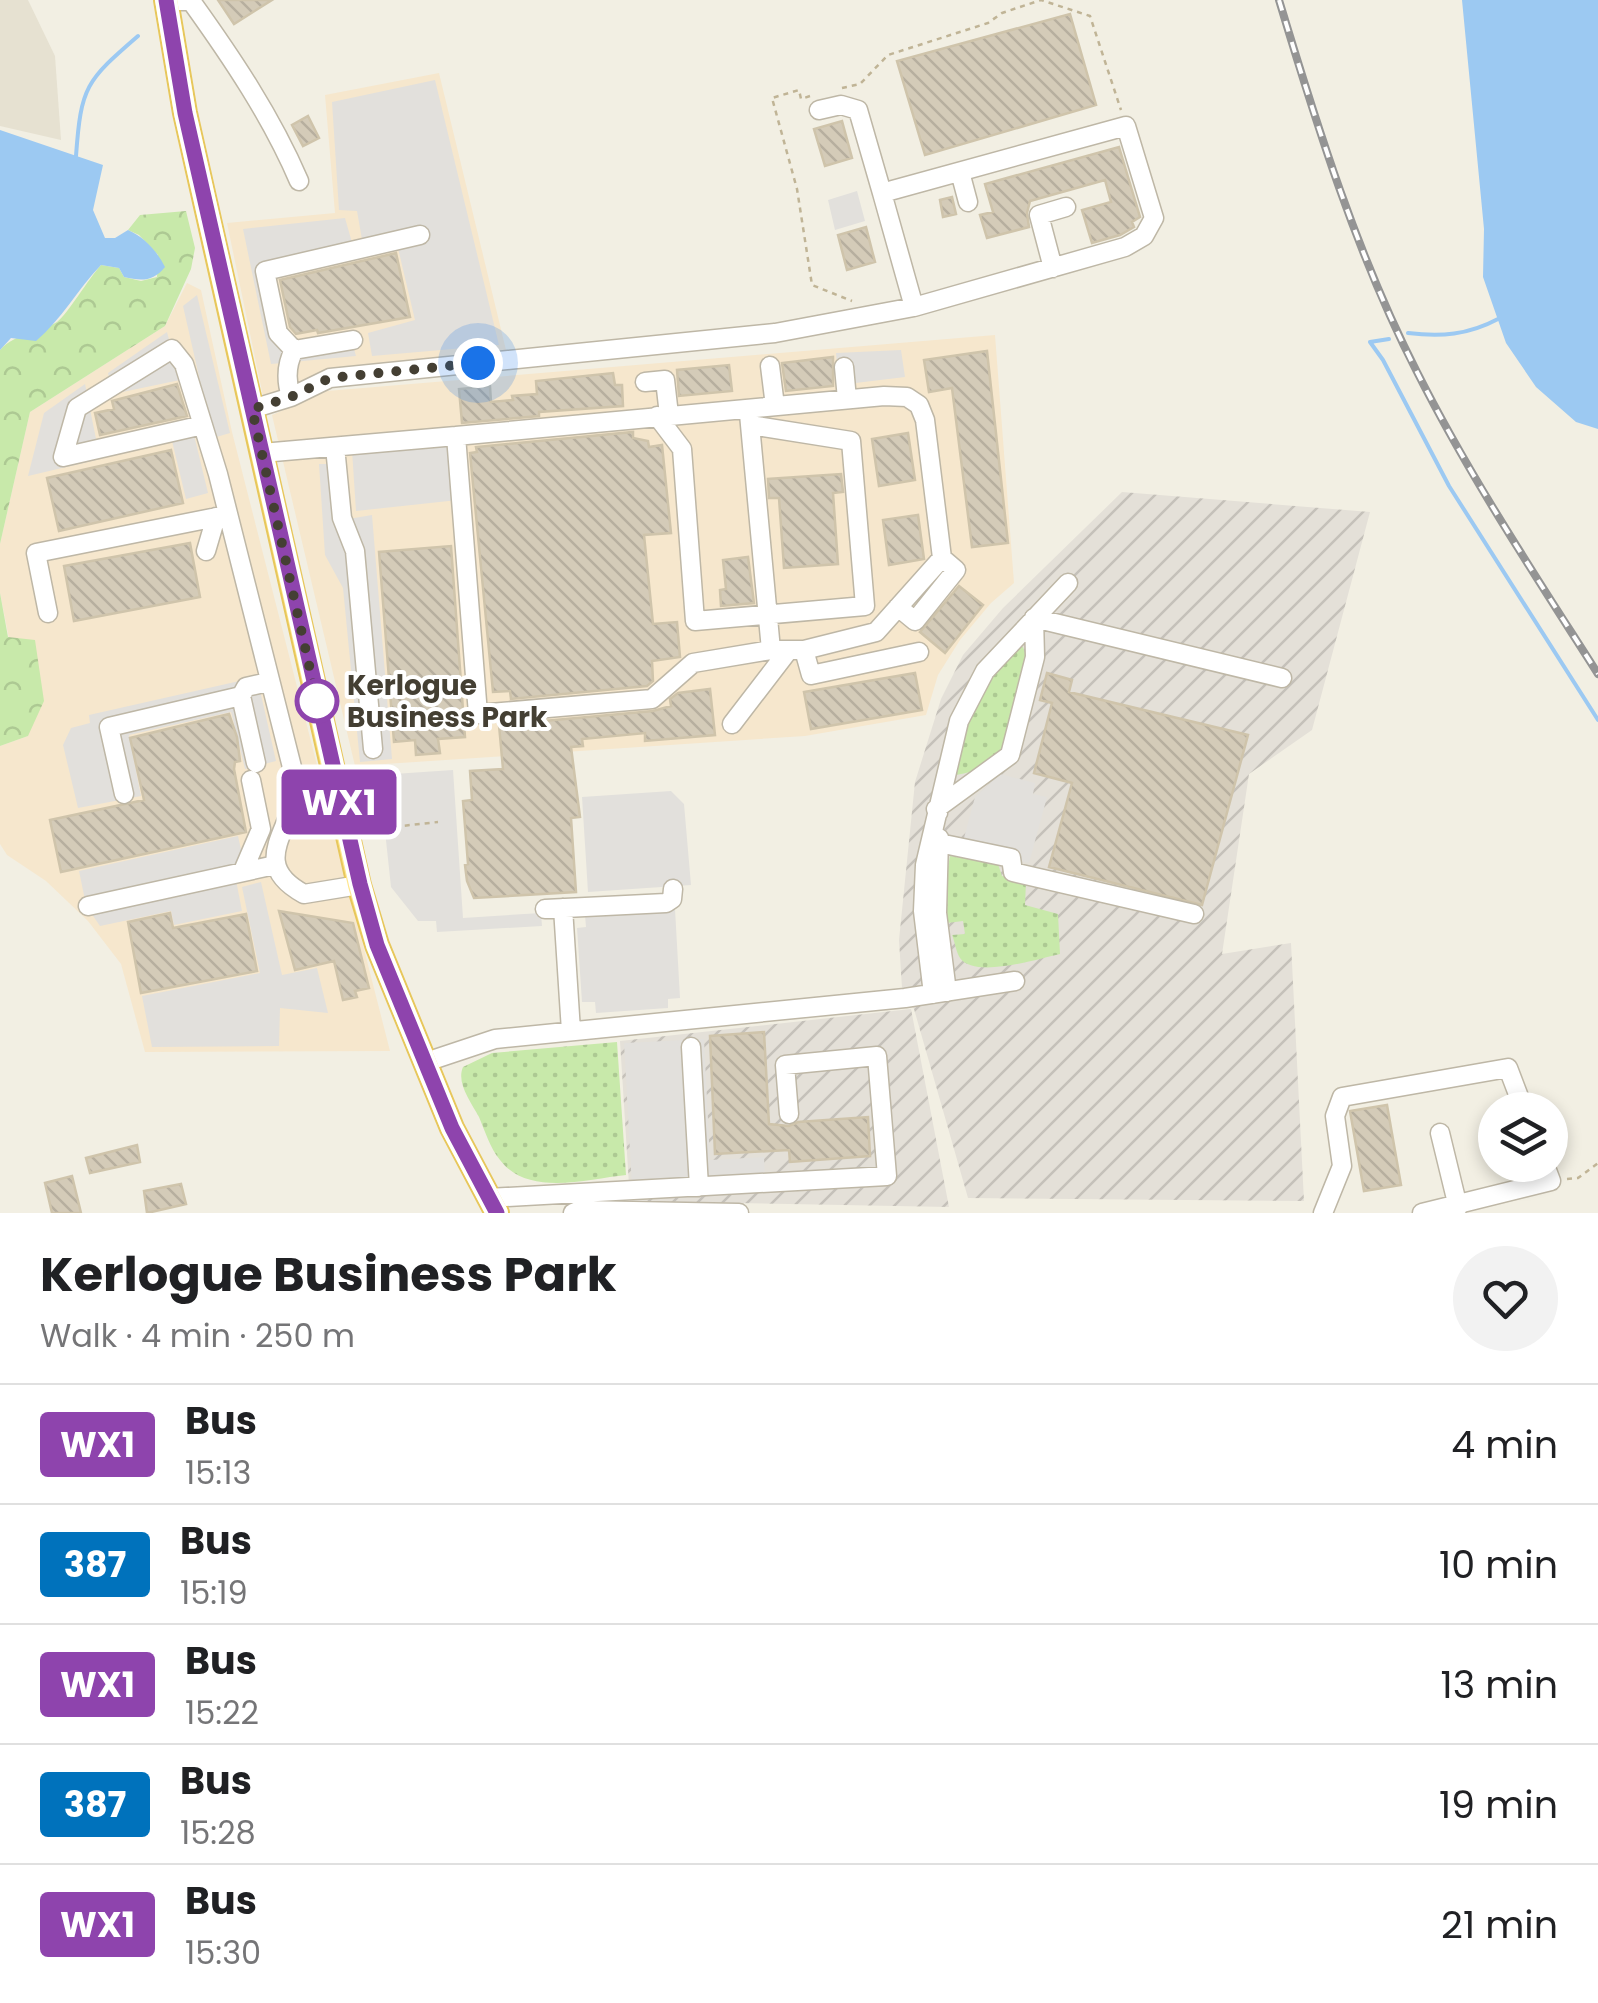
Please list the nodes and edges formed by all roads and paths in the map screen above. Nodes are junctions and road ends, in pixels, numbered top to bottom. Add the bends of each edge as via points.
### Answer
1 (166, 0) edge
2 (830, 92) dead end
3 (816, 103) joint
4 (1126, 126) junction
5 (960, 172) junction
6 (299, 181) dead end
7 (882, 193) junction
8 (968, 202) dead end
9 (1066, 207) dead end
10 (420, 234) dead end
11 (1054, 268) junction
12 (855, 302) dead end
13 (914, 307) junction
14 (353, 340) dead end
15 (294, 350) junction
16 (770, 366) dead end
17 (844, 367) dead end
18 (645, 382) dead end
19 (291, 397) junction
20 (847, 399) junction
21 (775, 406) junction
22 (252, 409) junction
23 (663, 416) junction
24 (749, 417) junction
25 (203, 426) junction
26 (456, 436) junction
27 (335, 447) junction
28 (262, 453) junction
29 (222, 516) junction
30 (206, 551) dead end
31 (1068, 584) dead end
32 (48, 612) dead end
33 (767, 615) junction
34 (1034, 618) junction
35 (788, 650) junction
36 (919, 652) dead end
37 (1282, 678) dead end
38 (268, 682) junction
39 (241, 696) junction
40 (732, 724) dead end
41 (373, 748) dead end
42 (124, 794) dead end
43 (936, 810) junction
44 (438, 822) dead end
45 (366, 830) dead end
46 (939, 842) junction
47 (275, 864) junction
48 (243, 871) junction
49 (360, 884) junction
50 (673, 889) dead end
51 (639, 899) junction
52 (88, 906) dead end
53 (656, 914) dead end
54 (1194, 914) dead end
55 (1016, 981) dead end
56 (940, 993) junction
57 (571, 1031) junction
58 (691, 1047) dead end
59 (426, 1062) junction
60 (1517, 1092) edge
61 (789, 1114) dead end
62 (1440, 1132) dead end
63 (1598, 1163) edge
64 (1568, 1176) edge
65 (1523, 1182) edge
66 (699, 1187) junction
67 (492, 1205) edge
68 (1458, 1206) junction
69 (574, 1213) edge
70 (738, 1213) edge
71 (1323, 1213) edge
72 (1422, 1213) edge

1 - 6 street via 191,1 232,58
1 - 22 main road
2 - 4 path via 860,84 888,55 1041,0 1090,16
3 - 7 street via 858,110
3 - 12 path via 800,99 798,90 772,98 797,189 812,285
4 - 5 street
4 - 11 street via 1154,218 1144,236 1124,247
5 - 7 street
5 - 8 street
7 - 13 street
9 - 11 street via 1039,215
10 - 15 street via 265,271 278,334
11 - 13 street
13 - 19 street via 775,333 330,378
14 - 15 street
15 - 19 street
16 - 21 street
17 - 20 street
18 - 23 street via 666,380
19 - 22 street
20 - 21 street
20 - 35 street via 907,397 919,406 942,558 876,632
21 - 24 street
22 - 28 main road
23 - 24 street
23 - 26 street
23 - 33 street via 682,449 695,621
24 - 33 street
24 - 33 street via 851,440 865,606
25 - 25 street via 184,364 172,348 77,408 64,457
25 - 29 street
26 - 27 street
26 - 35 street via 478,714 652,699 694,663
27 - 28 street
27 - 41 street via 342,518 355,551
28 - 49 main road
29 - 30 street
29 - 32 street via 36,553
29 - 38 street
31 - 34 street
33 - 35 street
34 - 37 street
34 - 43 street via 985,672 959,720
34 - 43 street via 1034,657 1010,755
35 - 36 street via 811,676
35 - 40 street
38 - 39 street via 246,687
38 - 47 street via 296,783
39 - 42 street via 109,727
39 - 48 street via 261,829
43 - 46 street via 942,818
43 - 56 street via 922,911
44 - 45 path
46 - 54 street via 1011,858 1013,872
46 - 56 street
47 - 48 street
47 - 49 street via 304,894
48 - 52 street
49 - 59 main road via 377,945
50 - 51 street via 666,903
51 - 53 street via 640,916
51 - 57 street via 554,909
55 - 56 street
56 - 57 street
57 - 59 street via 496,1039
58 - 66 street
59 - 67 main road
60 - 71 street via 1508,1068 1342,1097 1335,1116 1342,1166
61 - 66 street via 785,1065 877,1056 887,1176
62 - 68 street
63 - 64 path via 1578,1178
65 - 68 street
66 - 67 street
68 - 72 street
69 - 70 street

